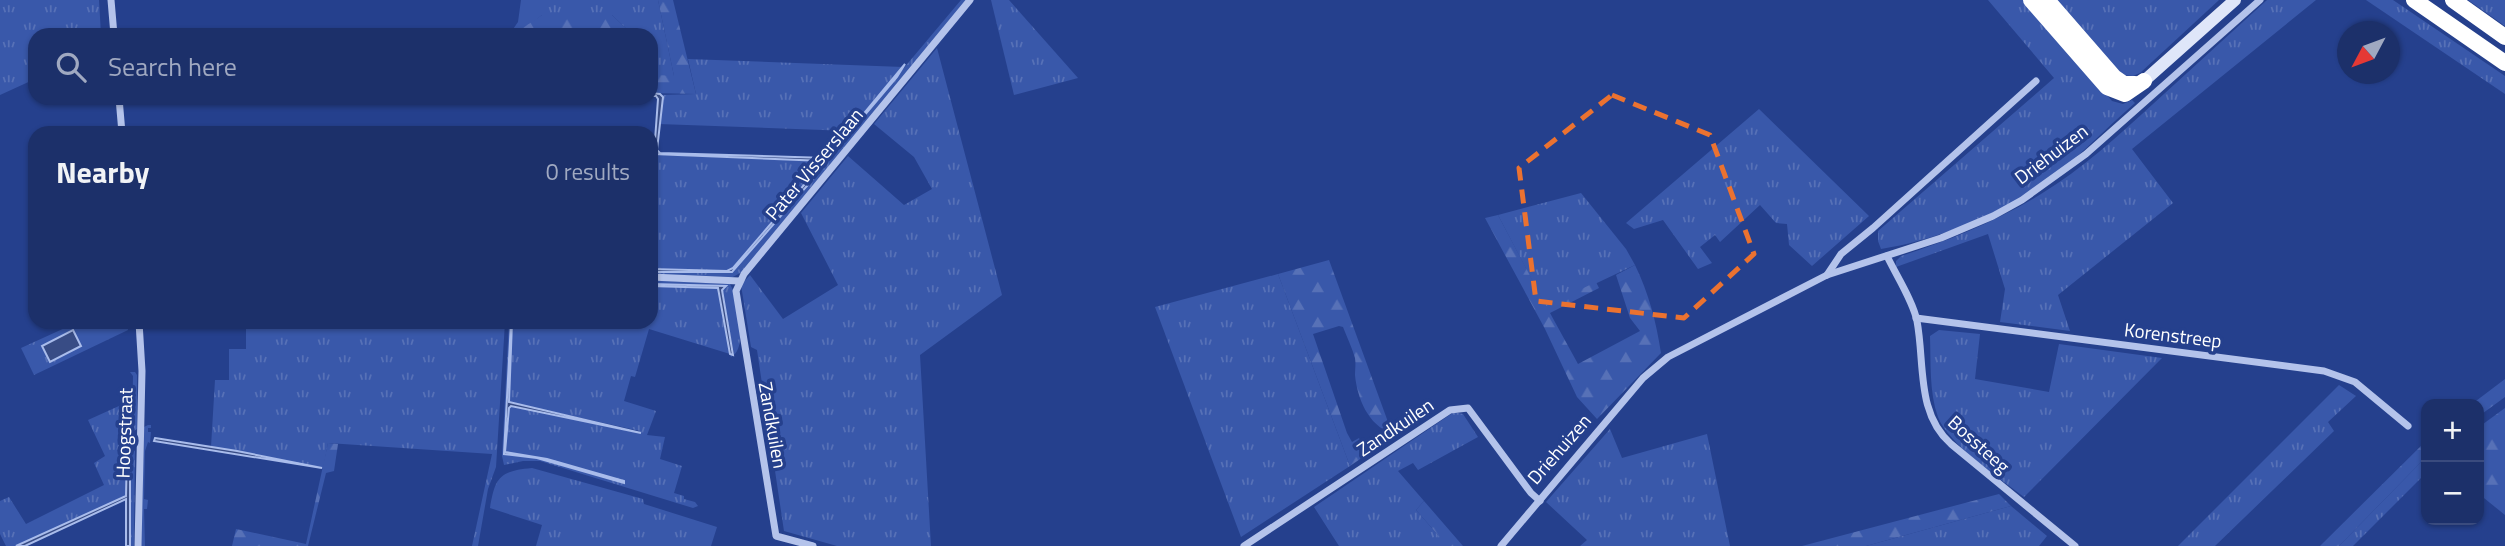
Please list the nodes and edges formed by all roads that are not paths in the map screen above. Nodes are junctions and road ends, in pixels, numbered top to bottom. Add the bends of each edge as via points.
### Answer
1 (111, 0) edge
2 (970, 0) edge
3 (2031, 0) edge
4 (2047, 0) edge
5 (2235, 0) edge
6 (2260, 0) edge
7 (2414, 0) edge
8 (2453, 0) edge
9 (113, 28) edge
10 (2505, 37) edge
11 (2505, 63) edge
12 (2144, 80) junction
13 (2036, 81) dead end
14 (120, 105) edge
15 (121, 126) edge
16 (1887, 256) junction
17 (1827, 275) junction
18 (658, 277) edge
19 (739, 281) junction
20 (1916, 318) junction
21 (139, 329) edge
22 (2408, 426) dead end
23 (1540, 501) junction
24 (138, 546) edge
25 (813, 546) edge
26 (1244, 546) edge
27 (1501, 546) edge
28 (2075, 546) edge

1 - 9 street
2 - 19 street, Pater Visserslaan
3 - 12 highway via 2108,87 2125,94
4 - 12 highway via 2117,80 2127,85
5 - 12 main road
6 - 16 street, Driehuizen via 2047,183 1993,216
7 - 11 highway
8 - 10 highway
13 - 17 street, Driehuizen via 1841,254
14 - 15 street
16 - 17 street, Driehuizen
16 - 20 street, Bossteeg
17 - 23 street, Driehuizen via 1668,357 1643,378
18 - 19 street
19 - 25 street, Zandkuilen via 737,303 776,536
20 - 22 street, Korenstreep via 2324,371 2355,382
20 - 28 street, Bossteeg via 1927,410 1933,424
21 - 24 street, Hoogstraat
23 - 26 street, Zandkuilen via 1468,408 1450,410
23 - 27 street, Driehuizen

